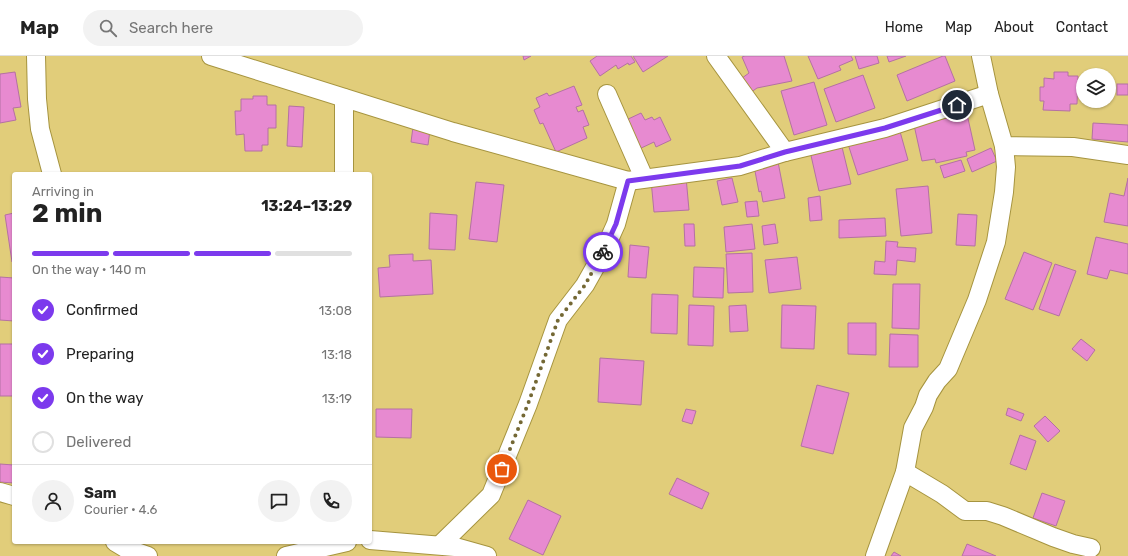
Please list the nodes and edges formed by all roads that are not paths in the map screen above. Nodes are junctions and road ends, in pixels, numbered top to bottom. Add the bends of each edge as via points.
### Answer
1 (36, 56) edge
2 (211, 56) edge
3 (716, 56) edge
4 (981, 56) edge
5 (607, 94) dead end
6 (989, 94) junction
7 (344, 98) junction
8 (1004, 146) junction
9 (785, 152) junction
10 (1128, 156) edge
11 (51, 172) edge
12 (344, 172) edge
13 (636, 180) junction
14 (905, 472) junction
15 (0, 492) edge
16 (12, 495) edge
17 (372, 540) edge
18 (118, 544) edge
19 (338, 544) edge
20 (440, 545) junction
21 (1091, 548) dead end
22 (148, 556) edge
23 (286, 556) edge
24 (487, 556) edge
25 (875, 556) edge

1 - 11 street via 40,129
2 - 7 street
3 - 9 street
4 - 6 street
5 - 13 street
6 - 8 street
6 - 9 street via 885,128
7 - 12 street
7 - 13 street via 491,143
8 - 10 street via 1073,147
8 - 14 street via 1004,192 996,242 977,300 948,369 928,395 913,428
9 - 13 street via 740,166
13 - 20 street via 585,285 558,320 528,404 491,495
14 - 21 street via 965,511 987,511 1053,537
14 - 25 street
15 - 16 street
17 - 20 street
18 - 22 street
19 - 23 street
20 - 24 street

